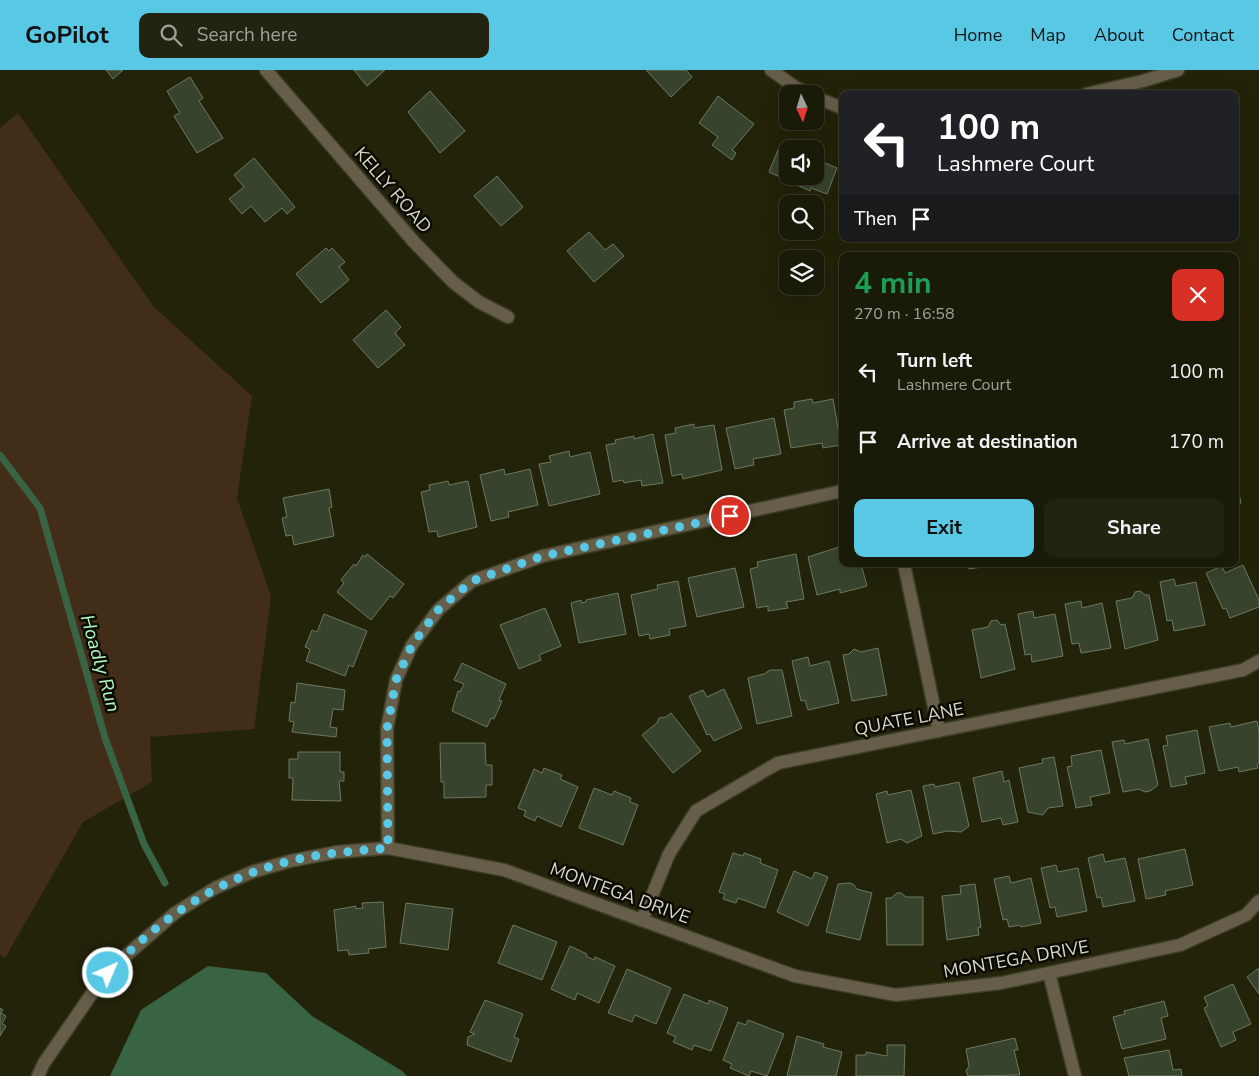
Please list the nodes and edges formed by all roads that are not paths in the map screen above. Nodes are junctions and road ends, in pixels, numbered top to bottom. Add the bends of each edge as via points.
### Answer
1 (266, 70) edge
2 (771, 70) edge
3 (1178, 70) edge
4 (792, 85) edge
5 (1104, 90) edge
6 (824, 101) edge
7 (839, 107) edge
8 (508, 316) dead end
9 (839, 493) edge
10 (905, 567) edge
11 (1259, 662) edge
12 (939, 731) junction
13 (388, 848) junction
14 (1259, 902) edge
15 (642, 920) junction
16 (1049, 973) junction
17 (38, 1076) edge
18 (1075, 1076) edge

1 - 8 street, KELLY ROAD via 414,242 453,282 479,302
2 - 4 street
3 - 5 street
6 - 7 street
9 - 13 street via 543,556 472,581 439,609 412,645 396,680 387,729
10 - 12 street
11 - 12 street, QUATE LANE via 1243,670
12 - 15 street, QUATE LANE via 778,763 696,811 669,854
13 - 15 street, MONTEGA DRIVE via 504,870
13 - 17 street, MONTEGA DRIVE via 337,852 252,872 215,888 175,913 120,961 97,986
14 - 16 street, MONTEGA DRIVE via 1246,914 1180,945
15 - 16 street, MONTEGA DRIVE via 795,976 896,995 1001,983
16 - 18 street

